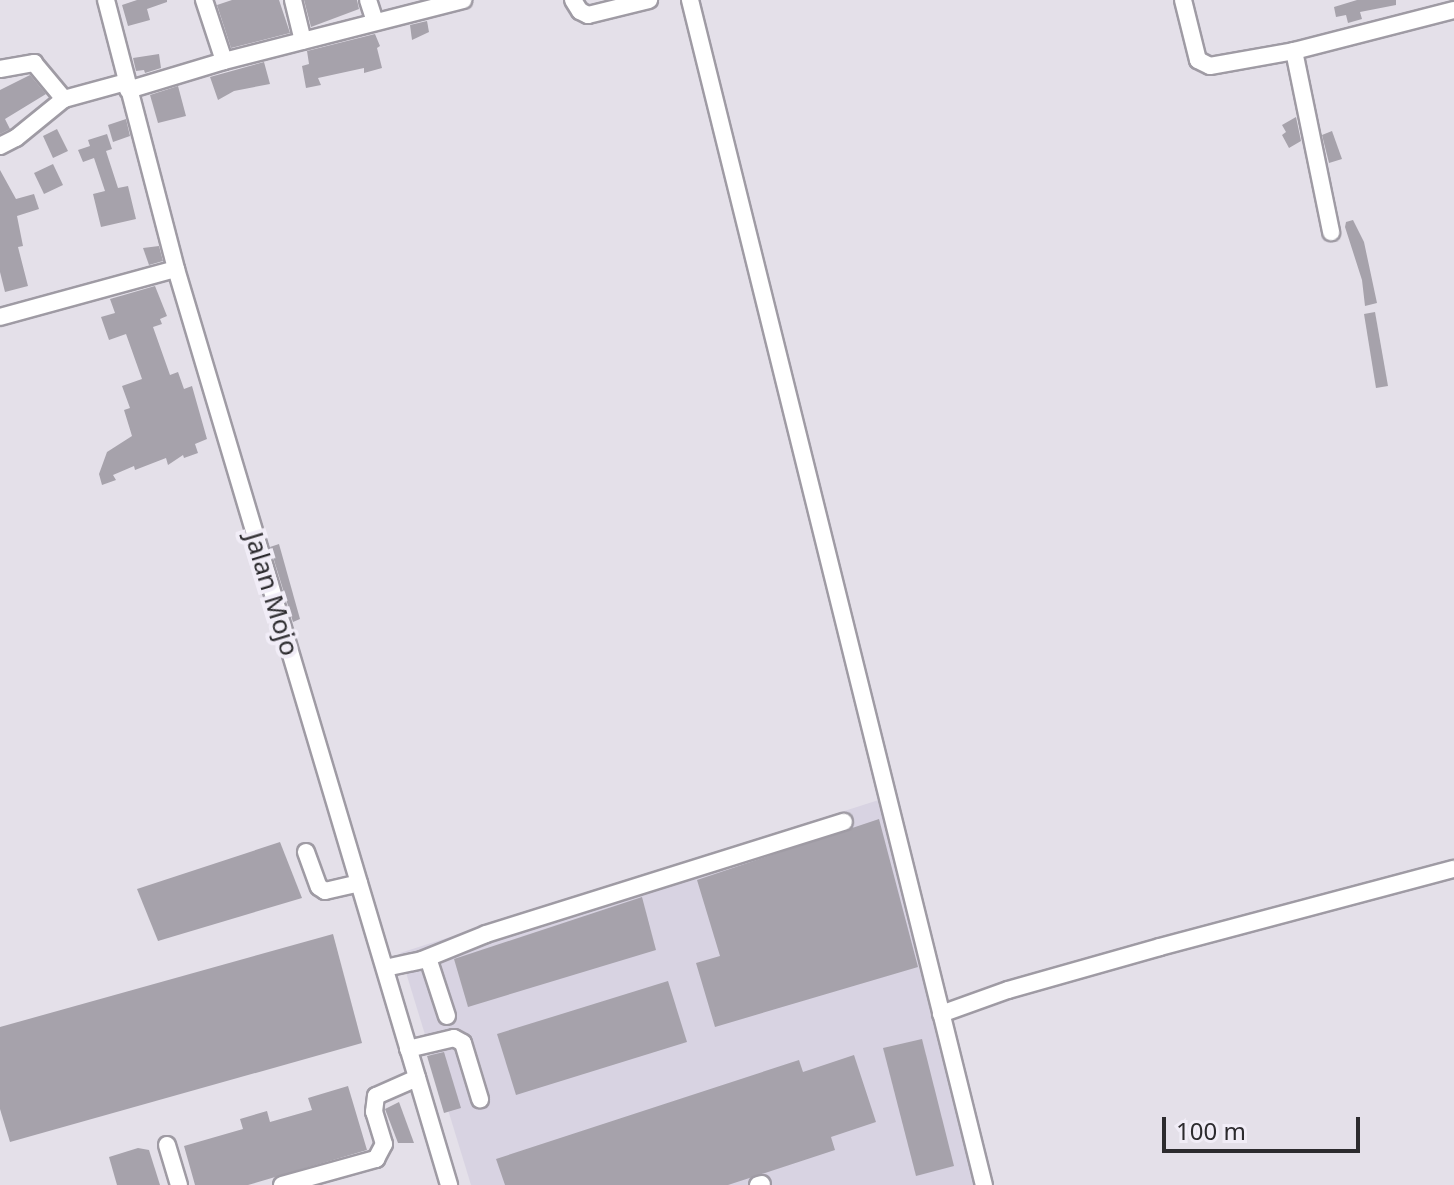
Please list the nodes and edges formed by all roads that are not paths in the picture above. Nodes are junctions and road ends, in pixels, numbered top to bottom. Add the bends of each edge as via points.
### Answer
1 (106, 0) edge
2 (204, 0) edge
3 (293, 0) edge
4 (368, 0) edge
5 (463, 0) edge
6 (573, 0) edge
7 (649, 0) edge
8 (690, 0) edge
9 (1183, 0) edge
10 (421, 4) edge
11 (1454, 10) edge
12 (375, 21) junction
13 (303, 41) junction
14 (1294, 51) junction
15 (224, 61) junction
16 (0, 69) edge
17 (127, 86) junction
18 (64, 99) junction
19 (0, 146) edge
20 (1331, 232) dead end
21 (176, 269) junction
22 (0, 317) edge
23 (844, 822) dead end
24 (306, 852) dead end
25 (1446, 872) edge
26 (359, 883) junction
27 (428, 958) junction
28 (385, 968) junction
29 (941, 1014) junction
30 (447, 1016) dead end
31 (408, 1049) junction
32 (417, 1078) junction
33 (480, 1099) dead end
34 (167, 1145) dead end
35 (179, 1185) edge
36 (282, 1185) edge
37 (449, 1185) edge
38 (984, 1185) edge

1 - 17 street, Jalan Mojo
2 - 15 street
3 - 13 street
4 - 12 street
5 - 10 street
6 - 7 street via 588,15
8 - 29 street
9 - 14 street via 1198,60 1205,66
10 - 12 street
11 - 14 street
12 - 13 street
13 - 15 street
14 - 20 street
15 - 17 street
16 - 18 street via 34,63
17 - 18 street
17 - 21 street, Jalan Mojo
18 - 19 street
21 - 22 street
21 - 26 street, Jalan Mojo
23 - 27 street via 486,934
24 - 26 street via 325,891
25 - 29 street via 1160,947
26 - 28 street, Jalan Mojo
27 - 28 street
27 - 30 street
28 - 31 street, Jalan Mojo
29 - 38 street
31 - 32 street, Jalan Mojo
31 - 33 street via 454,1038 463,1043
32 - 36 street via 376,1096 374,1112 384,1144 376,1159
32 - 37 street, Jalan Mojo
34 - 35 street

